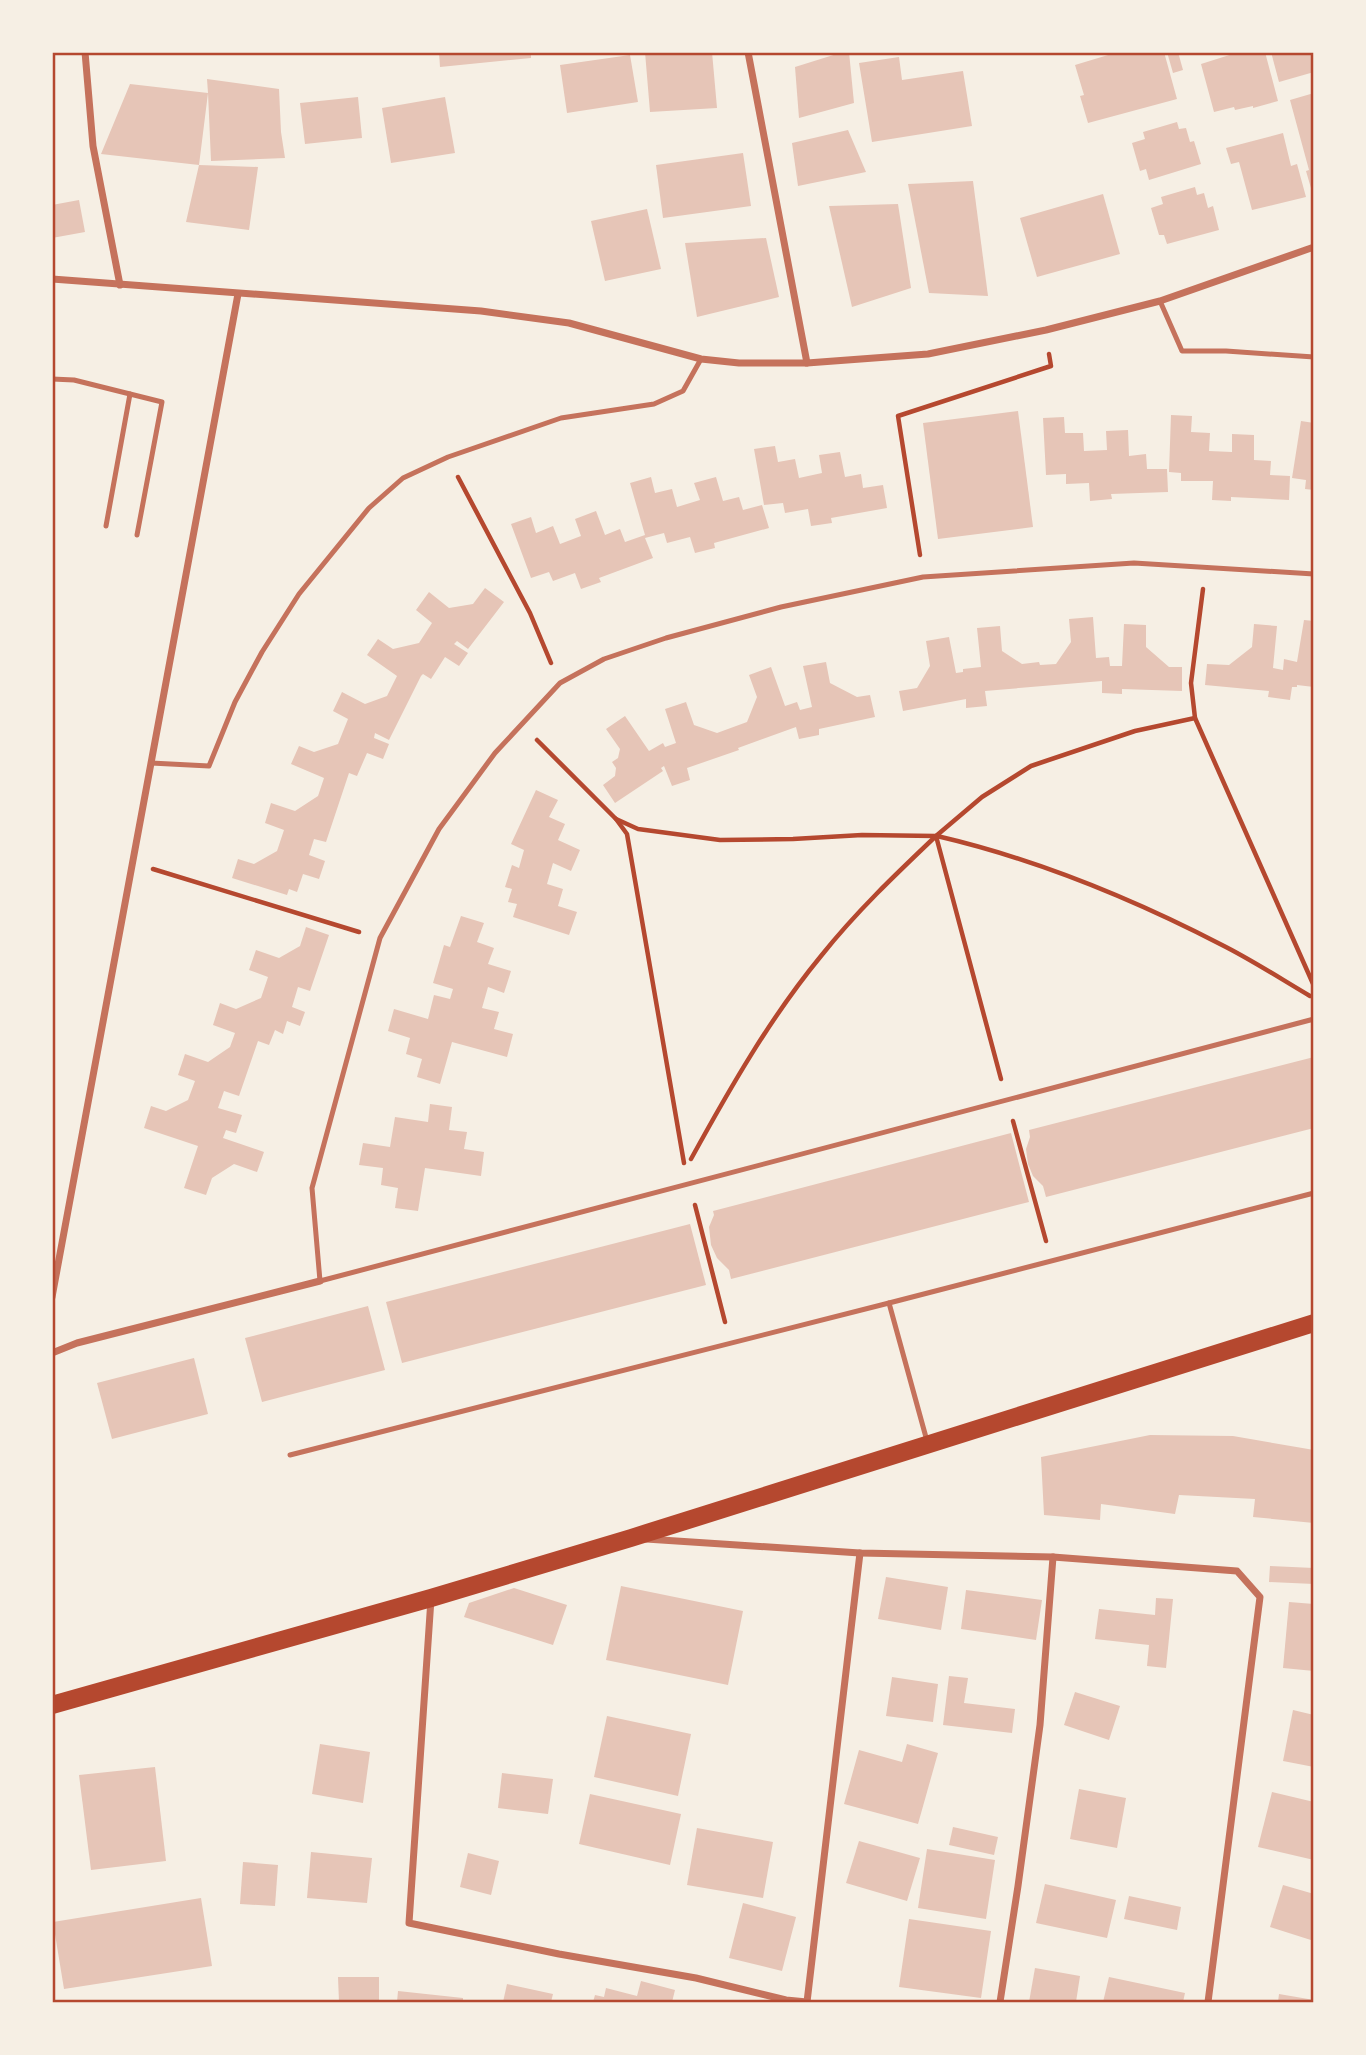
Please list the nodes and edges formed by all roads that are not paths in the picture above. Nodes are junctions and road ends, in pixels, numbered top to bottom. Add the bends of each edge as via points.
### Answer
1 (85, 52) edge
2 (748, 52) edge
3 (1314, 247) edge
4 (52, 279) edge
5 (120, 285) junction
6 (238, 294) junction
7 (1160, 302) junction
8 (1314, 357) edge
9 (701, 359) junction
10 (807, 363) junction
11 (52, 379) edge
12 (130, 394) junction
13 (106, 526) dead end
14 (137, 535) dead end
15 (1314, 575) edge
16 (151, 763) junction
17 (1314, 1019) edge
18 (1314, 1193) edge
19 (320, 1281) junction
20 (52, 1297) edge
21 (889, 1303) junction
22 (1314, 1323) edge
23 (52, 1353) edge
24 (928, 1444) junction
25 (290, 1455) dead end
26 (631, 1538) junction
27 (860, 1553) junction
28 (1053, 1557) junction
29 (431, 1598) junction
30 (52, 1705) edge
31 (785, 2001) edge
32 (807, 2003) edge
33 (1000, 2003) edge
34 (1208, 2003) edge

1 - 5 street via 93,146
2 - 10 street
3 - 7 street
4 - 5 street
5 - 6 street
6 - 9 street via 481,311 569,323
6 - 16 street
7 - 8 lane via 1182,351
7 - 10 street via 928,354
9 - 10 street
9 - 16 lane via 683,391 654,404 561,418 448,457 403,478 369,508 299,594 235,702 209,766
11 - 12 lane
12 - 13 lane
12 - 14 lane via 162,402
15 - 19 lane via 1134,563 923,577 781,607 666,638 604,659 560,683 495,753 439,829 380,938 312,1188
16 - 20 street
17 - 19 lane
18 - 21 lane
19 - 23 street
21 - 24 lane
21 - 25 lane
22 - 24 main road
24 - 26 main road
26 - 27 street
26 - 29 main road
27 - 28 street
27 - 32 street
28 - 33 street via 1040,1725
28 - 34 street via 1237,1571 1260,1597
29 - 30 main road
29 - 31 street via 409,1923 696,1978
31 - 32 street

